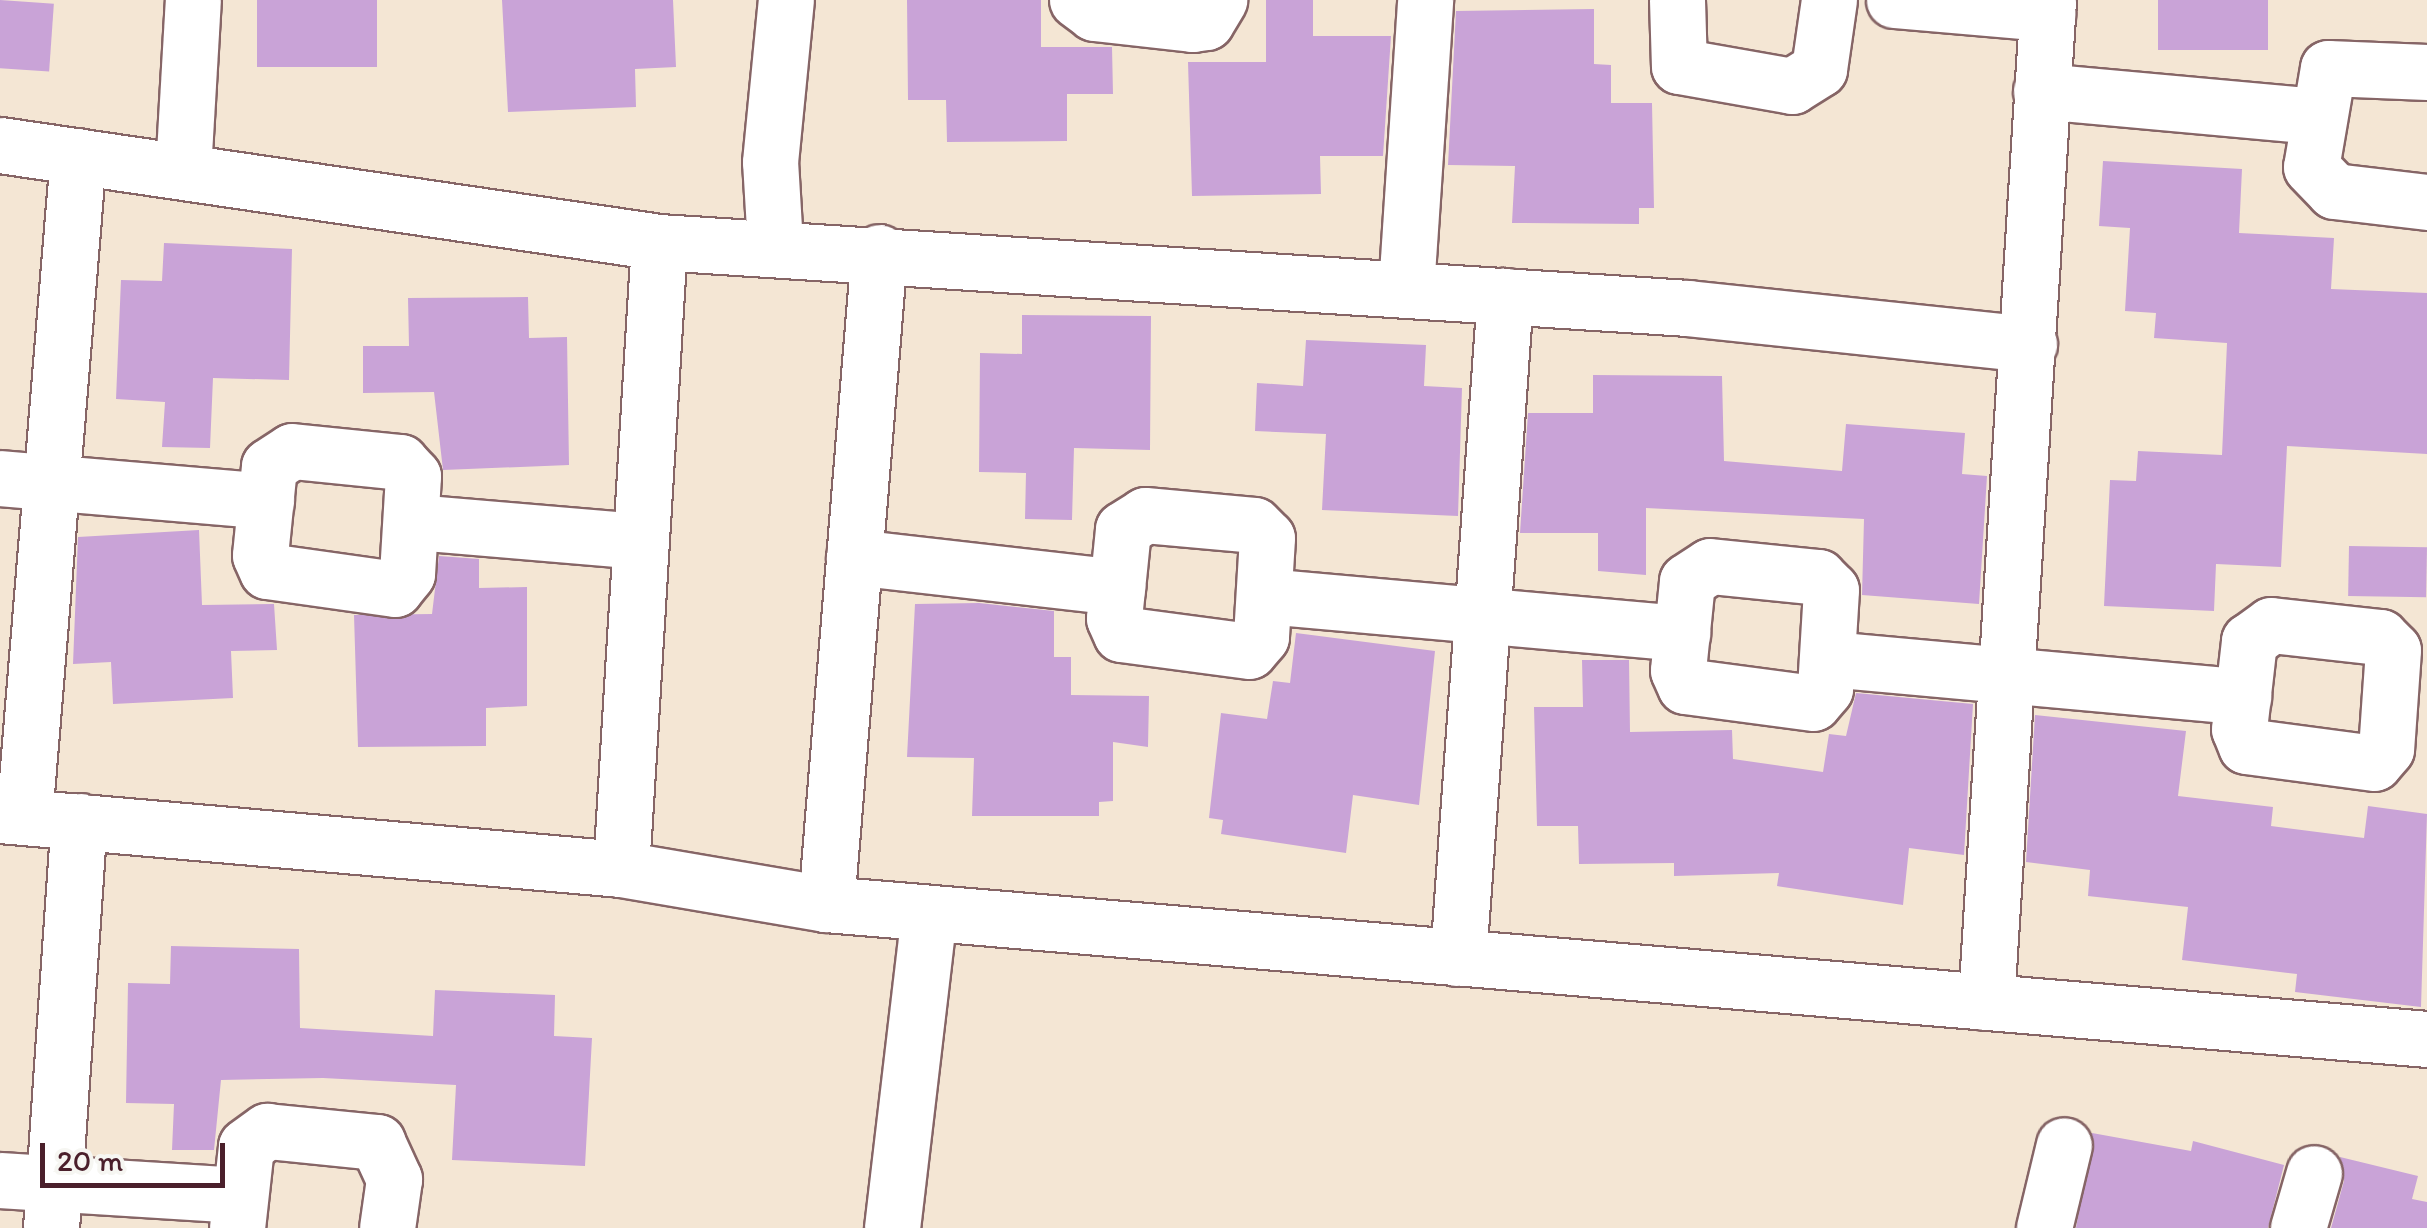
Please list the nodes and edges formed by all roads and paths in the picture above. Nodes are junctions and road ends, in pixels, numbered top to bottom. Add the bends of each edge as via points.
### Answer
1 (192, 0) edge
2 (786, 0) edge
3 (1077, 0) edge
4 (1219, 0) edge
5 (1425, 0) edge
6 (1677, 0) edge
7 (1829, 0) edge
8 (1894, 0) edge
9 (2048, 6) edge
10 (2427, 72) edge
11 (2042, 92) junction
12 (2316, 116) junction
13 (0, 144) edge
14 (78, 156) junction
15 (183, 171) junction
16 (2427, 202) edge
17 (659, 242) junction
18 (775, 245) junction
19 (879, 252) junction
20 (1406, 289) junction
21 (1506, 296) junction
22 (2029, 344) junction
23 (26, 480) edge
24 (266, 501) junction
25 (414, 522) junction
26 (640, 541) junction
27 (854, 557) junction
28 (1117, 587) junction
29 (1266, 596) junction
30 (1482, 617) junction
31 (1682, 632) junction
32 (1829, 659) junction
33 (2006, 680) junction
34 (2243, 697) junction
35 (2410, 708) edge
36 (12, 816) edge
37 (79, 821) junction
38 (621, 869) junction
39 (826, 904) junction
40 (929, 912) junction
41 (1458, 958) junction
42 (1986, 1002) junction
43 (2427, 1040) edge
44 (2064, 1145) dead end
45 (2314, 1173) dead end
46 (0, 1180) edge
47 (53, 1206) edge
48 (239, 1212) edge
49 (387, 1228) edge
50 (892, 1228) edge
51 (2044, 1228) edge
52 (2298, 1228) edge

1 - 15 street
2 - 18 street via 770,162
3 - 4 street via 1094,12 1192,24 1206,22
5 - 20 street
6 - 7 street via 1678,66 1792,86 1819,69
8 - 9 street
9 - 11 street
10 - 12 street via 2328,68
11 - 12 street
11 - 22 street
12 - 16 street via 2318,183
13 - 14 street
14 - 15 street
14 - 23 street
15 - 17 street
17 - 18 street
17 - 26 street
18 - 19 street
19 - 20 street
19 - 27 street
20 - 21 street
21 - 22 street
21 - 30 street
22 - 33 street
23 - 24 street
23 - 36 street
24 - 25 street via 269,466 292,452 400,462 414,476
24 - 25 street via 260,555 283,579 395,589 407,574
25 - 26 street
26 - 38 street
27 - 28 street
27 - 39 street
28 - 29 street via 1121,634 1235,654 1261,637
28 - 29 street via 1123,529 1146,514 1254,526 1267,538
29 - 30 street
30 - 31 street
30 - 41 street
31 - 32 street via 1678,670 1701,694 1813,703
31 - 32 street via 1687,581 1696,571 1818,577 1836,614
32 - 33 street
33 - 34 street
33 - 42 street
34 - 35 street via 2246,746 2361,766 2386,749
34 - 35 street via 2248,641 2271,625 2380,637
36 - 37 street
37 - 38 street
37 - 47 street
38 - 39 street
39 - 40 street
40 - 41 street
40 - 50 street
41 - 42 street
42 - 43 street
44 - 51 street
45 - 52 street
46 - 47 street
47 - 48 street
48 - 49 street via 254,1136 377,1142 394,1179

